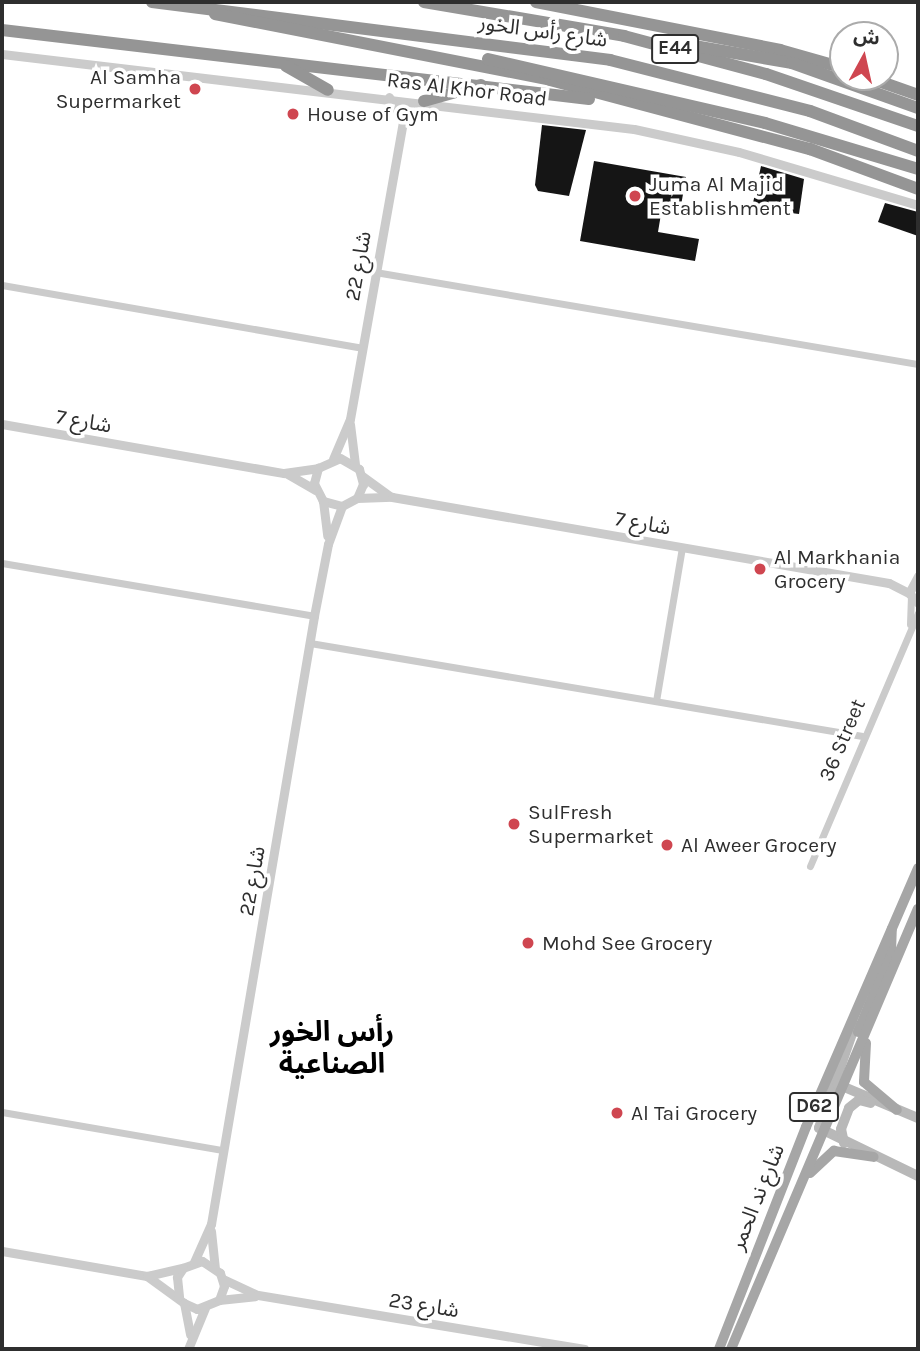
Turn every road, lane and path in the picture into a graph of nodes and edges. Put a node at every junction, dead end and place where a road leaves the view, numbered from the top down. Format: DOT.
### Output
graph roads {
  1 [pos="152,2"];
  2 [pos="424,2"];
  3 [pos="536,2"];
  4 [pos="206,8"];
  5 [pos="2,30"];
  6 [pos="624,36"];
  7 [pos="421,52"];
  8 [pos="2,54"];
  9 [pos="238,55"];
  10 [pos="829,64"];
  11 [pos="489,83"];
  12 [pos="899,88"];
  13 [pos="328,90"];
  14 [pos="918,95"];
  15 [pos="389,97"];
  16 [pos="424,101"];
  17 [pos="614,101"];
  18 [pos="918,108"];
  19 [pos="403,120"];
  20 [pos="918,126"];
  21 [pos="918,151"];
  22 [pos="918,169"];
  23 [pos="879,173"];
  24 [pos="918,183"];
  25 [pos="918,189"];
  26 [pos="918,205"];
  27 [pos="375,272"];
  28 [pos="2,285"];
  29 [pos="362,348"];
  30 [pos="918,364"];
  31 [pos="350,419"];
  32 [pos="2,424"];
  33 [pos="332,458"];
  34 [pos="355,464"];
  35 [pos="318,468"];
  36 [pos="284,473"];
  37 [pos="362,476"];
  38 [pos="316,490"];
  39 [pos="392,497"];
  40 [pos="357,498"];
  41 [pos="323,501"];
  42 [pos="342,506"];
  43 [pos="328,544"];
  44 [pos="682,548"];
  45 [pos="2,562"];
  46 [pos="916,577"];
  47 [pos="889,583"];
  48 [pos="913,597"];
  49 [pos="918,613"];
  50 [pos="314,616"];
  51 [pos="909,628"];
  52 [pos="310,643"];
  53 [pos="656,701"];
  54 [pos="862,736"];
  55 [pos="810,866"];
  56 [pos="918,868"];
  57 [pos="918,909"];
  58 [pos="892,927"];
  59 [pos="871,1020"];
  60 [pos="849,1068"];
  61 [pos="832,1085"];
  62 [pos="897,1110"];
  63 [pos="2,1112"];
  64 [pos="918,1118"];
  65 [pos="806,1127"];
  66 [pos="821,1131"];
  67 [pos="844,1143"];
  68 [pos="223,1150"];
  69 [pos="874,1157"];
  70 [pos="918,1176"];
  71 [pos="800,1186"];
  72 [pos="211,1224"];
  73 [pos="781,1230"];
  74 [pos="2,1251"];
  75 [pos="194,1262"];
  76 [pos="743,1262"];
  77 [pos="215,1267"];
  78 [pos="183,1268"];
  79 [pos="147,1276"];
  80 [pos="746,1277"];
  81 [pos="223,1279"];
  82 [pos="258,1296"];
  83 [pos="182,1300"];
  84 [pos="219,1300"];
  85 [pos="205,1308"];
  86 [pos="718,1329"];
  87 [pos="191,1336"];
  88 [pos="720,1345"];
  89 [pos="188,1349"];
  90 [pos="585,1349"];
  91 [pos="732,1349"];
  1 -- 4 [label="highway, شارع رأس الخور / E44"];
  2 -- 6 [label="highway, شارع رأس الخور / E44"];
  3 -- 10 [label="highway"];
  4 -- 7 [label="highway"];
  4 -- 21 [label="highway, شارع رأس الخور / E44"];
  5 -- 9 [label="highway"];
  6 -- 18 [label="highway"];
  6 -- 20 [label="highway, شارع رأس الخور / E44"];
  7 -- 17 [label="highway"];
  7 -- 22 [label="highway"];
  8 -- 13 [label="street, Ras Al Khor Road"];
  9 -- 11 [label="highway"];
  9 -- 13 [label="highway"];
  11 -- 16 [label="highway"];
  11 -- 17 [label="highway"];
  12 -- 14 [label="highway"];
  13 -- 15 [label="street, Ras Al Khor Road"];
  15 -- 16 [label="street, Ras Al Khor Road"];
  15 -- 19 [label="street"];
  16 -- 19 [label="street"];
  16 -- 26 [label="street, Ras Al Khor Road"];
  17 -- 23 [label="highway"];
  19 -- 27 [label="street, شارع 22"];
  23 -- 24 [label="highway"];
  23 -- 25 [label="highway"];
  27 -- 29 [label="street, شارع 22"];
  27 -- 30 [label="street"];
  28 -- 29 [label="street"];
  29 -- 31 [label="street, شارع 22"];
  31 -- 33 [label="street, شارع 22"];
  31 -- 34 [label="street, شارع 22"];
  32 -- 36 [label="street, شارع 7"];
  33 -- 34 [label="street"];
  33 -- 35 [label="street"];
  34 -- 37 [label="street"];
  35 -- 36 [label="street, شارع 7"];
  35 -- 38 [label="street"];
  36 -- 38 [label="street, شارع 7"];
  37 -- 39 [label="street"];
  37 -- 40 [label="street"];
  38 -- 41 [label="street"];
  39 -- 40 [label="street"];
  39 -- 44 [label="street, شارع 7"];
  40 -- 42 [label="street"];
  41 -- 42 [label="street"];
  41 -- 43 [label="street, شارع 22"];
  42 -- 43 [label="street, شارع 22"];
  43 -- 50 [label="street, شارع 22"];
  44 -- 47 [label="street, شارع 7"];
  44 -- 53 [label="street"];
  45 -- 50 [label="street"];
  46 -- 47 [label="street, شارع 7"];
  46 -- 48 [label="street"];
  47 -- 48 [label="street, شارع 7"];
  48 -- 51 [label="street, 36 Street"];
  49 -- 51 [label="street, 36 Street"];
  50 -- 52 [label="street, شارع 22"];
  51 -- 54 [label="street, 36 Street"];
  52 -- 53 [label="street"];
  52 -- 68 [label="street, شارع 22"];
  53 -- 54 [label="street"];
  54 -- 55 [label="street, 36 Street"];
  56 -- 58 [label="main road, شارع ند الحمر / D62"];
  57 -- 59 [label="main road, شارع ند الحمر / D62"];
  58 -- 60 [label="main road"];
  58 -- 61 [label="main road, شارع ند الحمر / D62"];
  59 -- 60 [label="main road, شارع ند الحمر / D62"];
  59 -- 62 [label="main road"];
  60 -- 61 [label="main road, شارع ند الحمر / D62"];
  61 -- 62 [label="main road"];
  61 -- 65 [label="main road, شارع ند الحمر / D62"];
  61 -- 66 [label="main road, شارع ند الحمر / D62"];
  62 -- 64 [label="main road"];
  62 -- 67 [label="main road"];
  63 -- 68 [label="street"];
  65 -- 73 [label="main road"];
  65 -- 80 [label="main road, شارع ند الحمر / D62"];
  66 -- 67 [label="main road"];
  66 -- 71 [label="main road, شارع ند الحمر / D62"];
  67 -- 69 [label="main road"];
  68 -- 72 [label="street, شارع 22"];
  69 -- 70 [label="main road"];
  69 -- 71 [label="main road"];
  71 -- 73 [label="main road, شارع ند الحمر / D62"];
  72 -- 75 [label="street, شارع 22"];
  72 -- 77 [label="street, شارع 22"];
  73 -- 91 [label="main road, شارع ند الحمر / D62"];
  74 -- 79 [label="street"];
  75 -- 77 [label="street"];
  75 -- 78 [label="street"];
  76 -- 80 [label="main road"];
  77 -- 81 [label="street"];
  78 -- 79 [label="street"];
  78 -- 83 [label="street"];
  79 -- 83 [label="street"];
  80 -- 88 [label="main road, شارع ند الحمر / D62"];
  81 -- 82 [label="street, شارع 23"];
  81 -- 84 [label="street"];
  82 -- 84 [label="street, شارع 23"];
  82 -- 90 [label="street, شارع 23"];
  83 -- 85 [label="street"];
  83 -- 87 [label="street"];
  84 -- 85 [label="street"];
  85 -- 87 [label="street"];
  86 -- 88 [label="main road"];
  87 -- 89 [label="street"];
}
